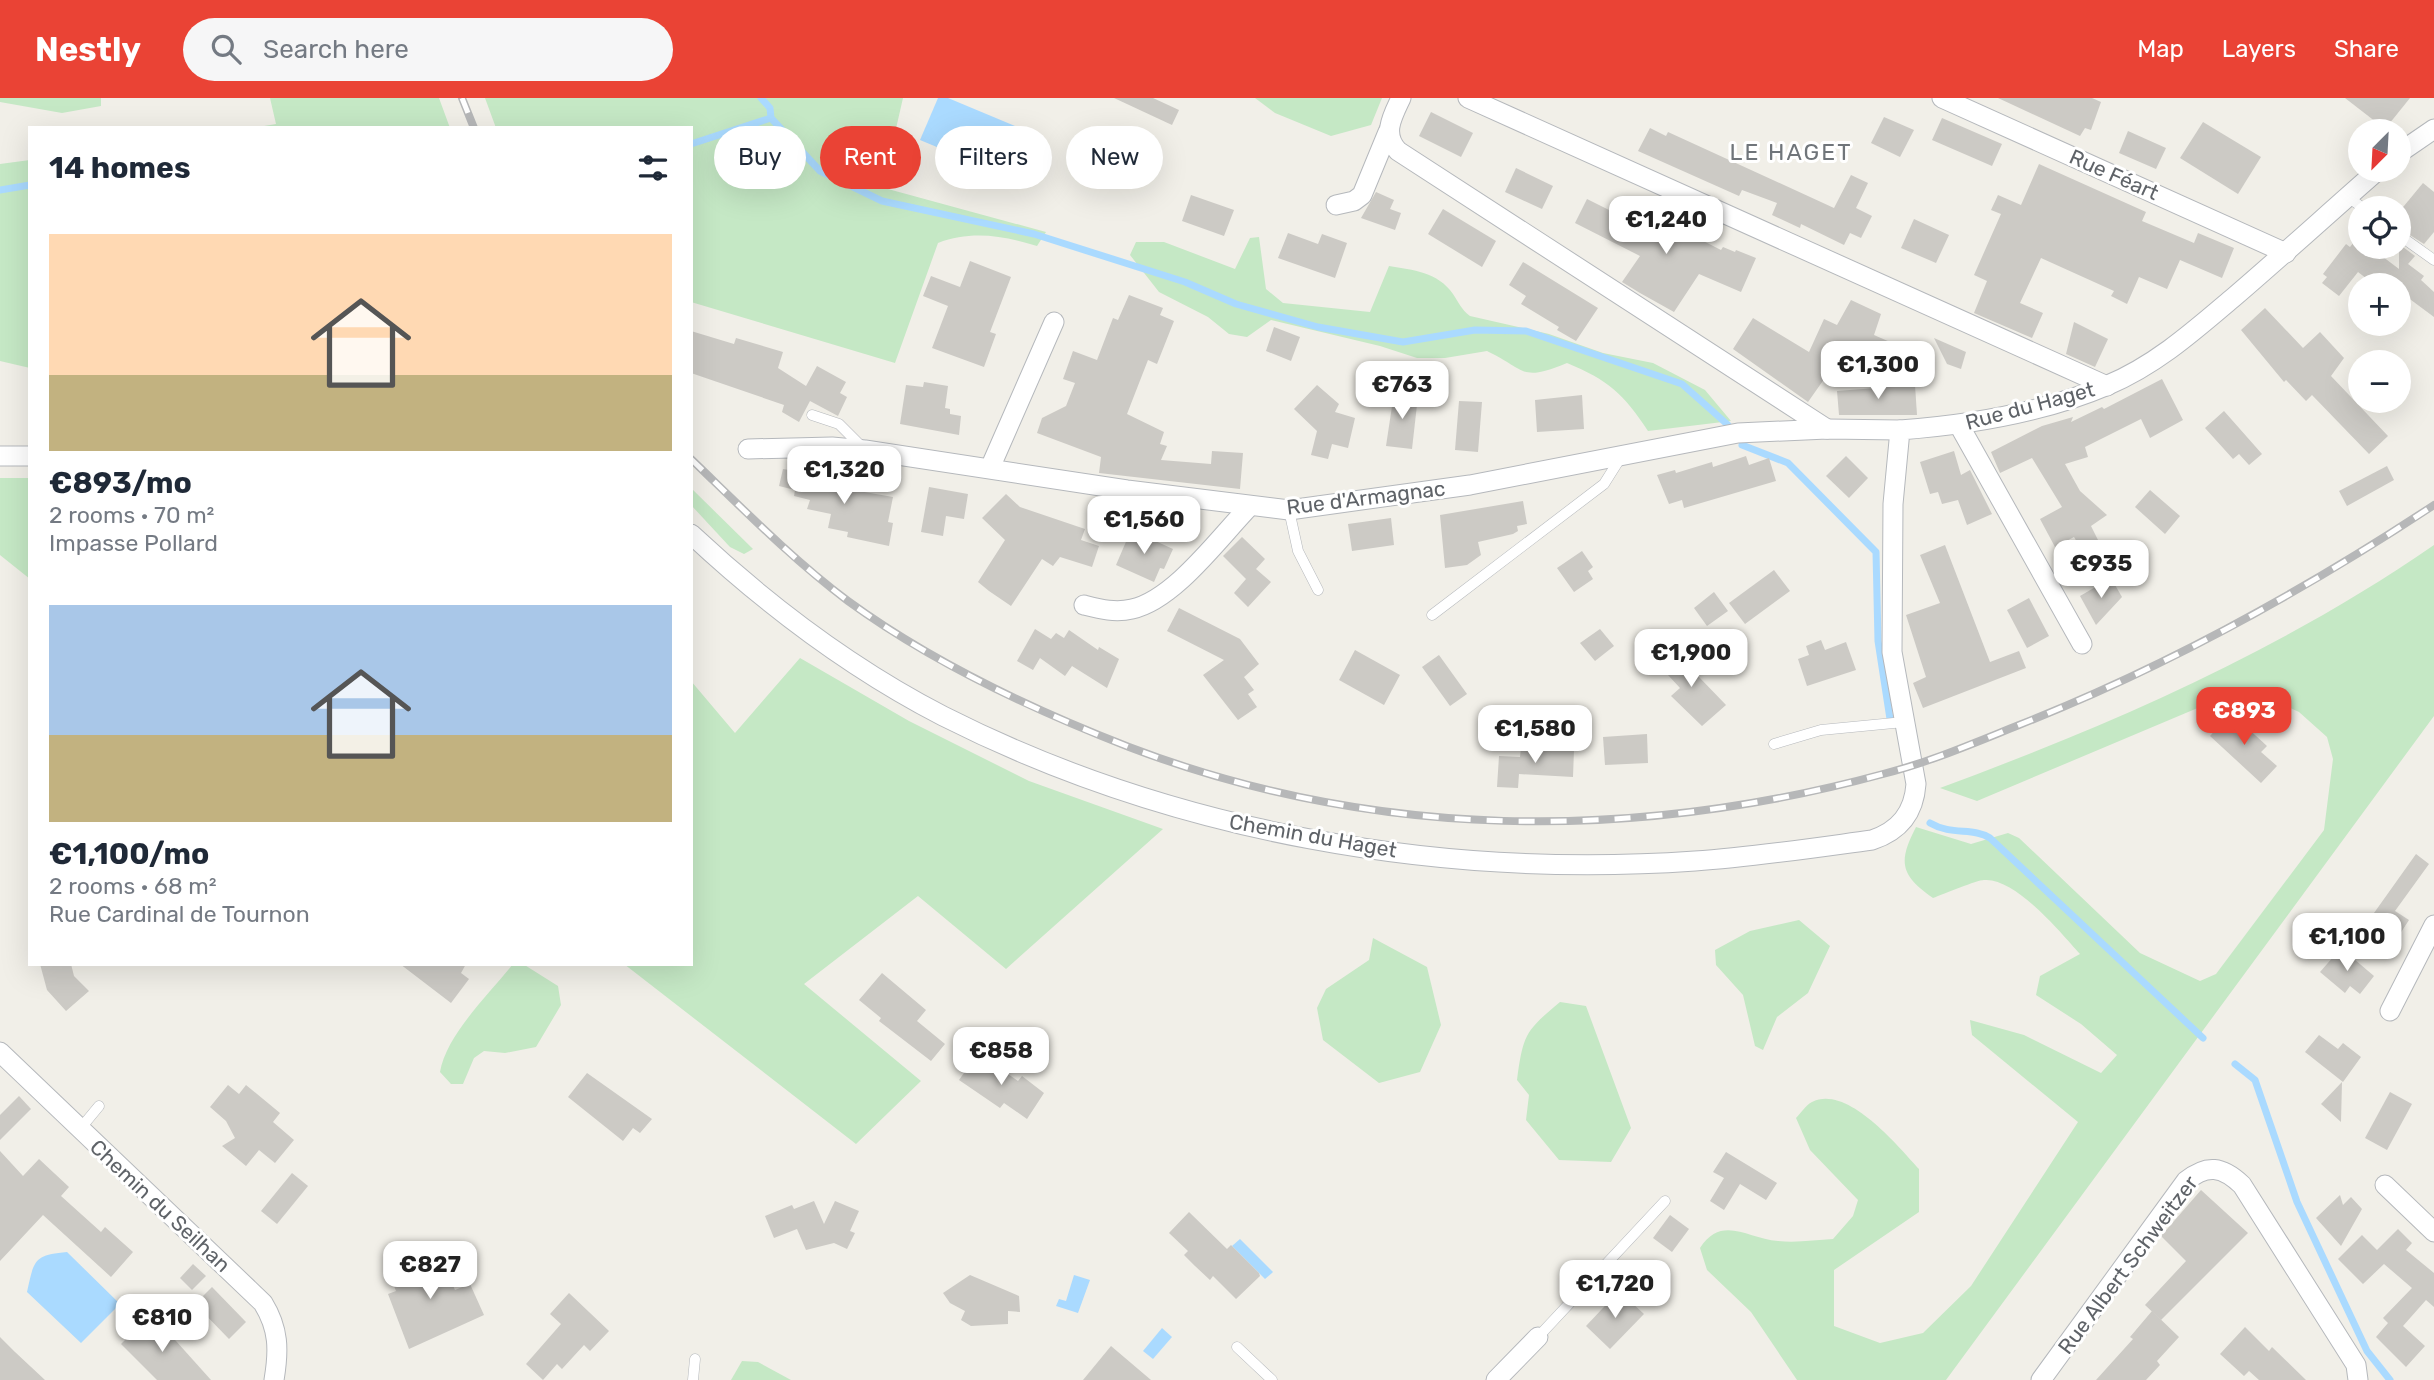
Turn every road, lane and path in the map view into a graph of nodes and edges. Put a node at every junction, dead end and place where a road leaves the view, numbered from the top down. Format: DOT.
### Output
graph roads {
  1 [pos="1401,98"];
  2 [pos="1468,98"];
  3 [pos="1942,98"];
  4 [pos="2434,129"];
  5 [pos="1388,132"];
  6 [pos="2412,144"];
  7 [pos="1336,205"];
  8 [pos="2348,208"];
  9 [pos="2411,244"];
  10 [pos="2286,253"];
  11 [pos="2434,260"];
  12 [pos="1054,322"];
  13 [pos="2107,386"];
  14 [pos="812,415"];
  15 [pos="1959,425"];
  16 [pos="1827,429"];
  17 [pos="1900,430"];
  18 [pos="748,449"];
  19 [pos="865,450"];
  20 [pos="0,456"];
  21 [pos="28,456"];
  22 [pos="1622,456"];
  23 [pos="990,468"];
  24 [pos="1249,507"];
  25 [pos="1289,510"];
  26 [pos="693,536"];
  27 [pos="1318,590"];
  28 [pos="1084,605"];
  29 [pos="1432,615"];
  30 [pos="2082,644"];
  31 [pos="1904,722"];
  32 [pos="1774,744"];
  33 [pos="2434,925"];
  34 [pos="2390,1011"];
  35 [pos="0,1052"];
  36 [pos="99,1106"];
  37 [pos="80,1129"];
  38 [pos="2385,1185"];
  39 [pos="1665,1200"];
  40 [pos="2434,1232"];
  41 [pos="1538,1337"];
  42 [pos="1237,1347"];
  43 [pos="695,1359"];
  44 [pos="274,1380"];
  45 [pos="693,1380"];
  46 [pos="1272,1380"];
  47 [pos="1496,1380"];
  48 [pos="2041,1380"];
  49 [pos="2358,1380"];
  1 -- 5 [label="street"];
  2 -- 13 [label="street"];
  3 -- 10 [label="street, Rue Féart"];
  4 -- 6 [label="street"];
  5 -- 7 [label="street"];
  5 -- 16 [label="street"];
  8 -- 10 [label="street, Rue du Haget"];
  9 -- 11 [label="lane"];
  10 -- 13 [label="street, Rue du Haget"];
  12 -- 23 [label="street"];
  13 -- 15 [label="street, Rue du Haget"];
  14 -- 19 [label="lane"];
  15 -- 17 [label="street, Rue du Haget"];
  15 -- 30 [label="street"];
  16 -- 17 [label="street, Rue d'Armagnac"];
  16 -- 22 [label="street, Rue d'Armagnac"];
  17 -- 31 [label="street"];
  18 -- 19 [label="street, Rue d'Armagnac"];
  19 -- 23 [label="street, Rue d'Armagnac"];
  20 -- 21 [label="street"];
  22 -- 25 [label="street, Rue d'Armagnac"];
  22 -- 29 [label="lane"];
  23 -- 24 [label="street, Rue d'Armagnac"];
  24 -- 25 [label="street, Rue d'Armagnac"];
  24 -- 28 [label="street"];
  25 -- 27 [label="lane"];
  26 -- 31 [label="street, Chemin du Haget"];
  31 -- 32 [label="lane"];
  33 -- 34 [label="street"];
  35 -- 37 [label="street, Chemin du Seilhan"];
  36 -- 37 [label="lane"];
  37 -- 44 [label="street, Chemin du Seilhan"];
  38 -- 40 [label="street"];
  39 -- 41 [label="lane"];
  41 -- 47 [label="street"];
  42 -- 46 [label="lane"];
  43 -- 45 [label="lane"];
  48 -- 49 [label="street, Rue Albert Schweitzer"];
}
